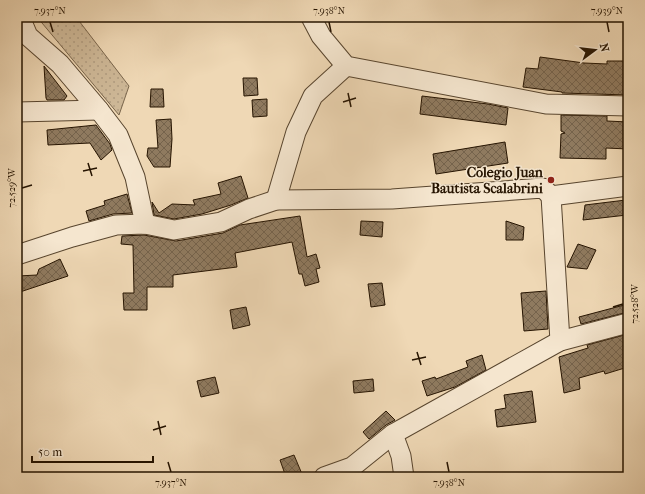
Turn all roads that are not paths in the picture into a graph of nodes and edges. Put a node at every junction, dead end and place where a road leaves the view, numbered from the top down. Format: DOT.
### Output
graph roads {
  1 [pos="20,17"];
  2 [pos="311,17"];
  3 [pos="346,66"];
  4 [pos="628,106"];
  5 [pos="100,110"];
  6 [pos="17,112"];
  7 [pos="628,186"];
  8 [pos="551,196"];
  9 [pos="276,200"];
  10 [pos="145,224"];
  11 [pos="17,255"];
  12 [pos="628,323"];
  13 [pos="560,341"];
  14 [pos="393,434"];
  15 [pos="324,477"];
  16 [pos="404,477"];
  1 -- 5 [label="street"];
  2 -- 3 [label="street"];
  3 -- 4 [label="street"];
  3 -- 9 [label="street"];
  5 -- 6 [label="street"];
  5 -- 10 [label="street"];
  7 -- 8 [label="street"];
  8 -- 9 [label="street"];
  8 -- 13 [label="street"];
  9 -- 10 [label="street"];
  10 -- 11 [label="street"];
  12 -- 13 [label="street"];
  13 -- 14 [label="street"];
  14 -- 15 [label="street"];
  14 -- 16 [label="street"];
}
